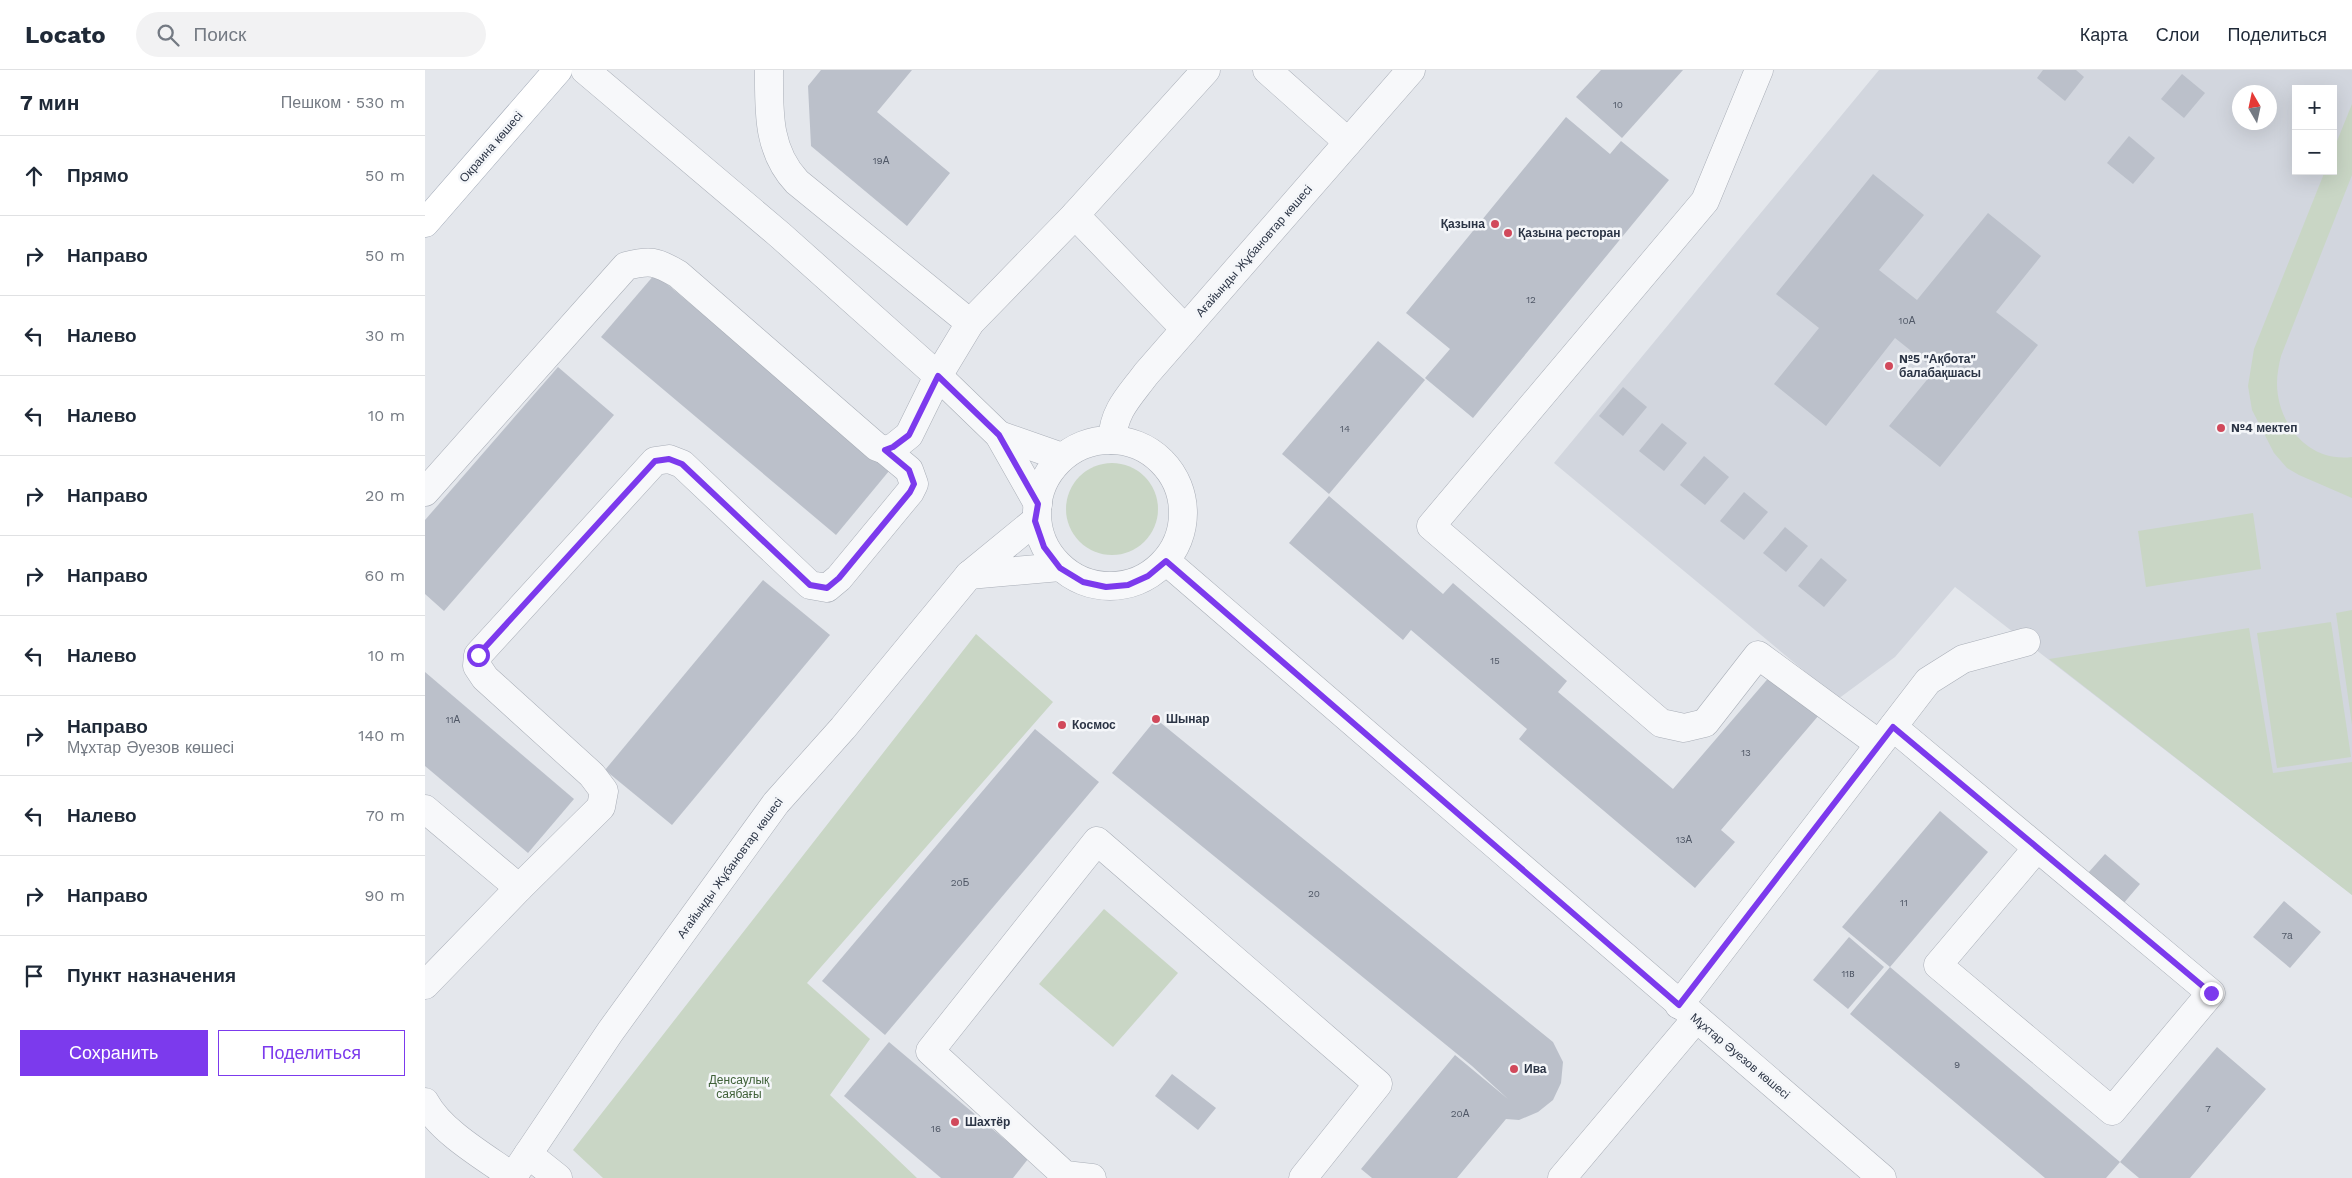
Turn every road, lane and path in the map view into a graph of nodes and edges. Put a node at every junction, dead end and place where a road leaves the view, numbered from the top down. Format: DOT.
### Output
graph roads {
  1 [pos="558,70"];
  2 [pos="585,70"];
  3 [pos="769,70"];
  4 [pos="1206,70"];
  5 [pos="1267,70"];
  6 [pos="1411,70"];
  7 [pos="1759,70"];
  8 [pos="1349,142"];
  9 [pos="1075,215"];
  10 [pos="425,223"];
  11 [pos="970,323"];
  12 [pos="1185,329"];
  13 [pos="938,376"];
  14 [pos="999,435"];
  15 [pos="1112,440"];
  16 [pos="885,450"];
  17 [pos="1062,458"];
  18 [pos="425,492"];
  19 [pos="1037,512"];
  20 [pos="1166,561"];
  21 [pos="1060,568"];
  22 [pos="969,575"];
  23 [pos="2026,642"];
  24 [pos="1886,736"];
  25 [pos="425,809"];
  26 [pos="2037,848"];
  27 [pos="519,888"];
  28 [pos="425,985"];
  29 [pos="1688,1012"];
  30 [pos="425,1102"];
  31 [pos="528,1154"];
  32 [pos="513,1178"];
  33 [pos="558,1178"];
  34 [pos="1091,1178"];
  35 [pos="1303,1178"];
  36 [pos="1562,1178"];
  37 [pos="1883,1178"];
  1 -- 10 [label="main road, Окраина көшесі"];
  2 -- 13 [label="street"];
  3 -- 11 [label="street"];
  4 -- 9 [label="street"];
  5 -- 8 [label="street"];
  6 -- 8 [label="street, Ағайынды Жұбановтар көшесі"];
  7 -- 24 [label="street"];
  8 -- 12 [label="street, Ағайынды Жұбановтар көшесі"];
  9 -- 11 [label="street"];
  9 -- 12 [label="street"];
  11 -- 13 [label="street"];
  12 -- 15 [label="street, Ағайынды Жұбановтар көшесі"];
  13 -- 14 [label="street"];
  13 -- 16 [label="street"];
  14 -- 17 [label="street"];
  14 -- 19 [label="street"];
  15 -- 17 [label="street"];
  15 -- 20 [label="street"];
  16 -- 18 [label="street"];
  16 -- 27 [label="street"];
  17 -- 19 [label="street"];
  19 -- 21 [label="street"];
  19 -- 22 [label="street, Ағайынды Жұбановтар көшесі"];
  20 -- 21 [label="street"];
  20 -- 29 [label="street, Мұхтар Әуезов көшесі"];
  21 -- 22 [label="street"];
  22 -- 31 [label="street, Ағайынды Жұбановтар көшесі"];
  23 -- 24 [label="street"];
  24 -- 26 [label="street"];
  24 -- 29 [label="street"];
  25 -- 27 [label="street"];
  26 -- 26 [label="street"];
  27 -- 28 [label="street"];
  29 -- 36 [label="street"];
  29 -- 37 [label="street, Мұхтар Әуезов көшесі"];
  30 -- 32 [label="street"];
  31 -- 32 [label="street, Ағайынды Жұбановтар көшесі"];
  31 -- 33 [label="street"];
  34 -- 35 [label="street"];
}
